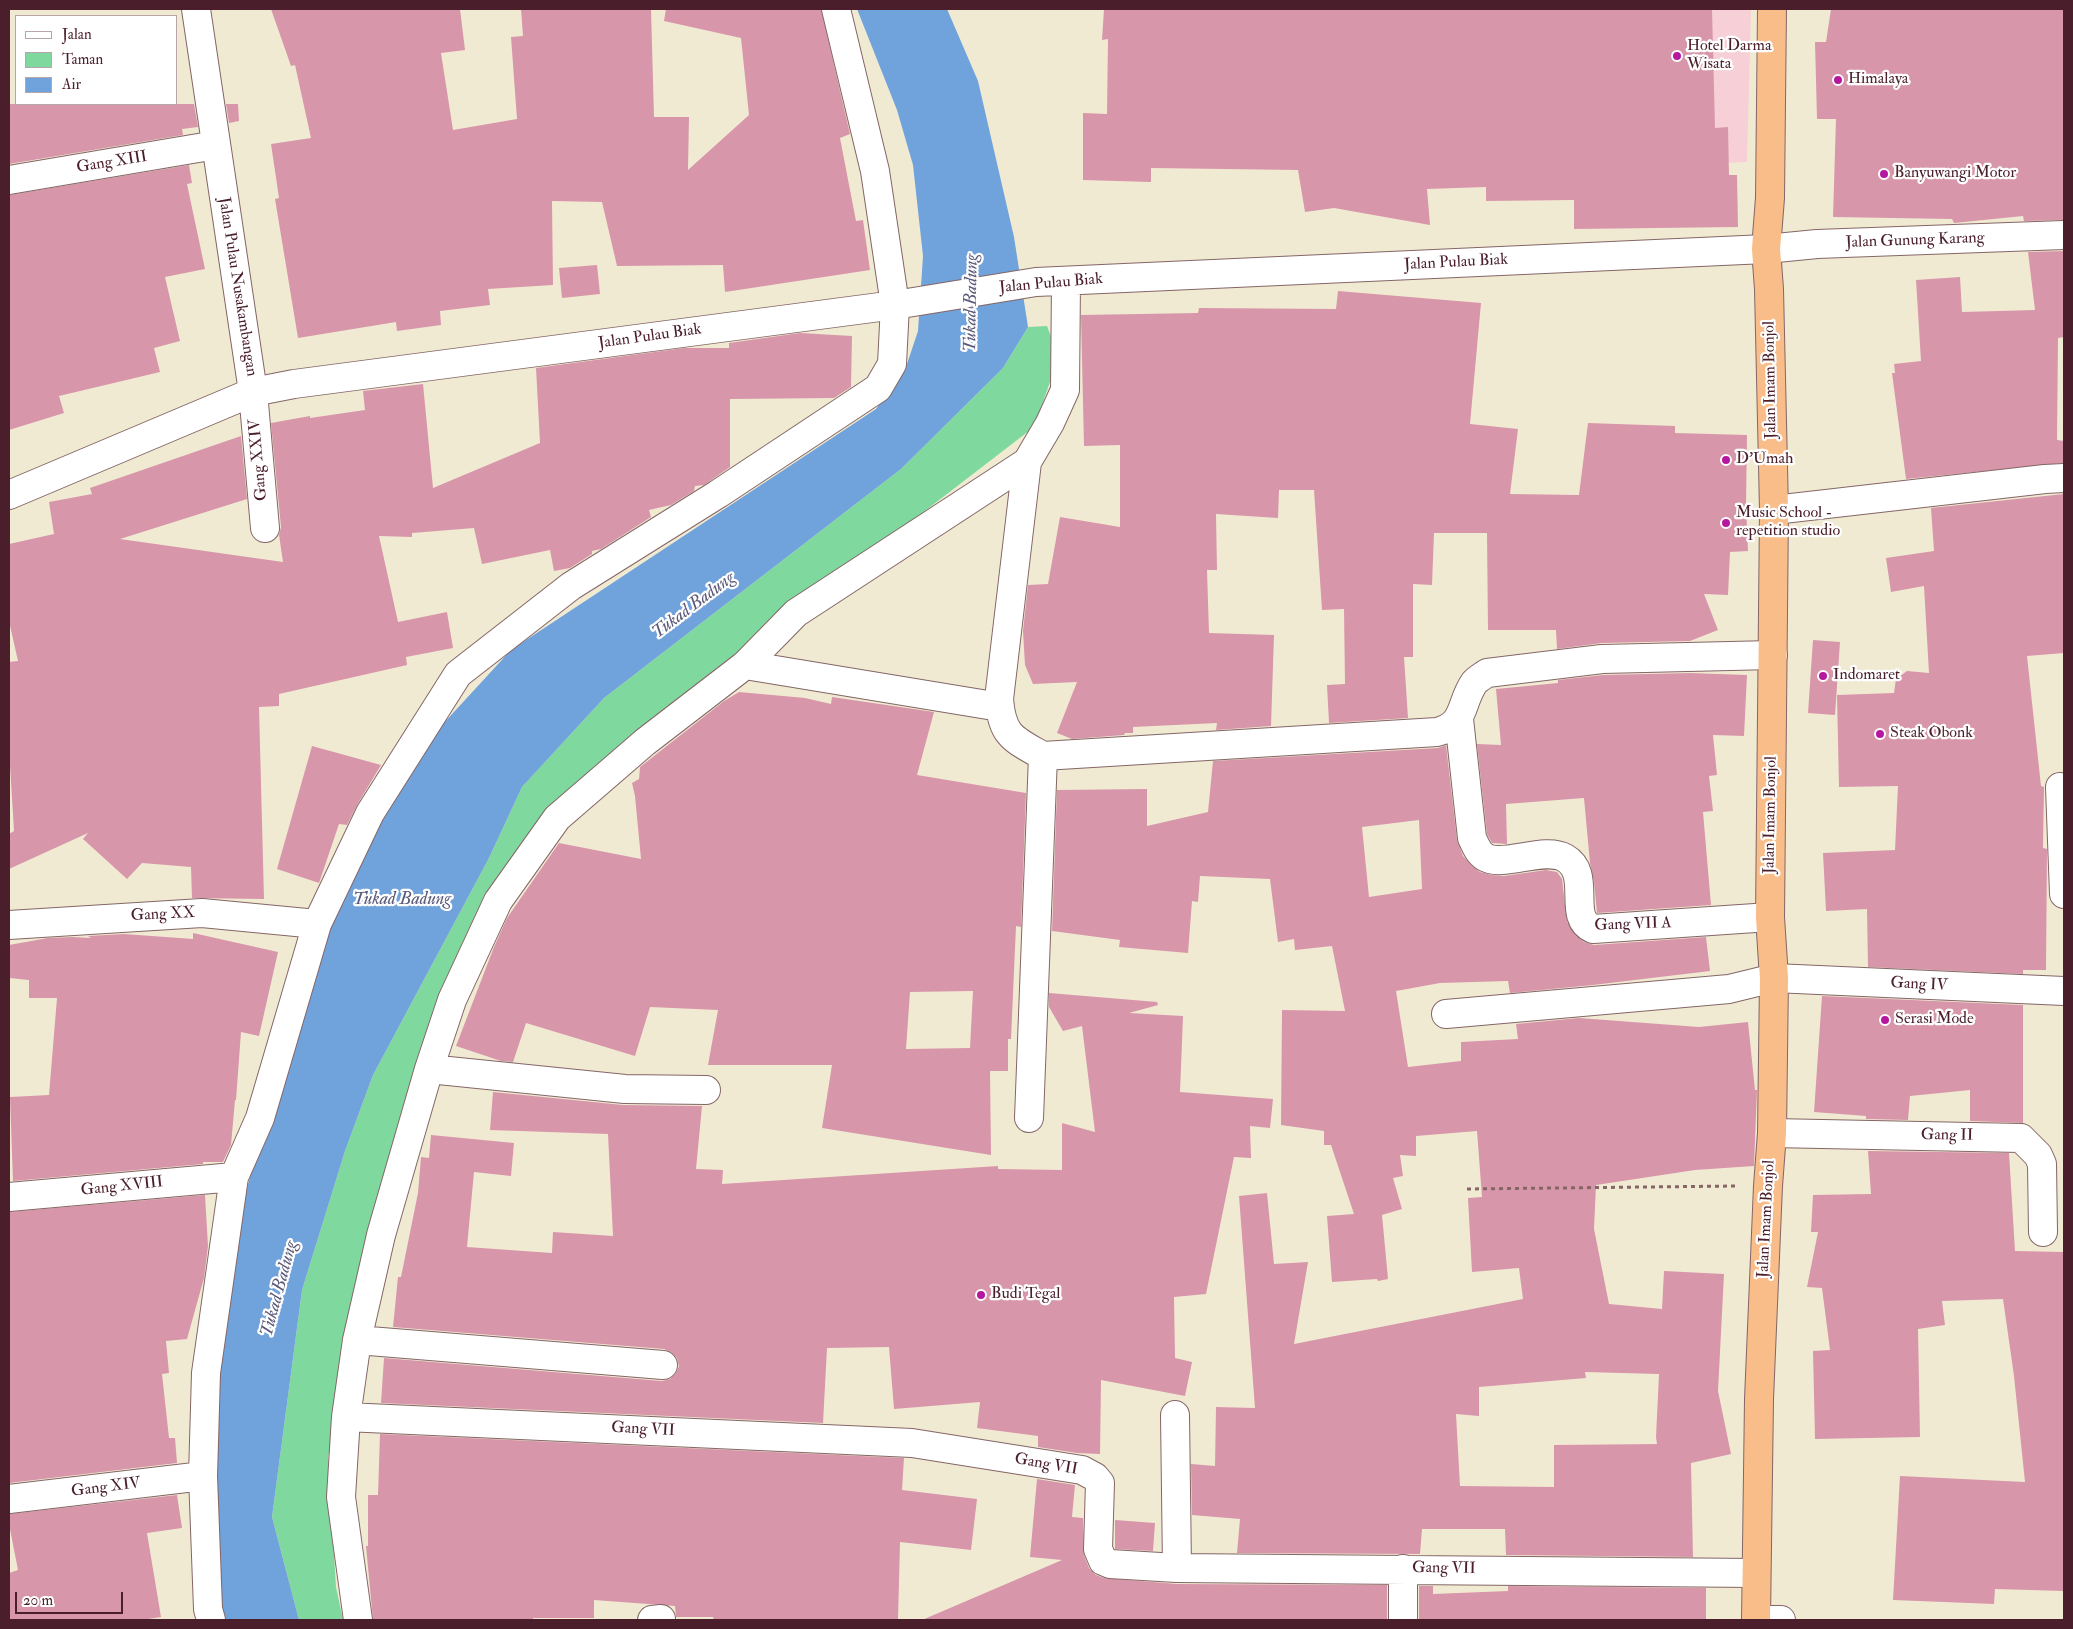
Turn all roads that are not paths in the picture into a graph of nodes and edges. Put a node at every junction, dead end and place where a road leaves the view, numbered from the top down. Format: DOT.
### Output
graph roads {
  1 [pos="196,9"];
  2 [pos="836,9"];
  3 [pos="1772,9"];
  4 [pos="216,145"];
  5 [pos="9,180"];
  6 [pos="2064,235"];
  7 [pos="1766,248"];
  8 [pos="1066,281"];
  9 [pos="903,303"];
  10 [pos="253,392"];
  11 [pos="1026,462"];
  12 [pos="2064,478"];
  13 [pos="9,495"];
  14 [pos="1774,510"];
  15 [pos="265,528"];
  16 [pos="1773,655"];
  17 [pos="745,665"];
  18 [pos="1000,707"];
  19 [pos="1459,719"];
  20 [pos="1043,756"];
  21 [pos="2060,787"];
  22 [pos="2064,894"];
  23 [pos="1770,917"];
  24 [pos="317,924"];
  25 [pos="9,925"];
  26 [pos="1774,978"];
  27 [pos="2064,991"];
  28 [pos="1446,1014"];
  29 [pos="429,1069"];
  30 [pos="706,1090"];
  31 [pos="1029,1118"];
  32 [pos="1772,1133"];
  33 [pos="234,1177"];
  34 [pos="9,1197"];
  35 [pos="2043,1232"];
  36 [pos="357,1340"];
  37 [pos="664,1365"];
  38 [pos="1175,1415"];
  39 [pos="346,1417"];
  40 [pos="203,1476"];
  41 [pos="9,1499"];
  42 [pos="1177,1568"];
  43 [pos="1403,1569"];
  44 [pos="1756,1573"];
  45 [pos="211,1620"];
  46 [pos="358,1620"];
  47 [pos="1403,1620"];
  48 [pos="1756,1620"];
  49 [pos="1781,1620"];
  1 -- 4 [label="street, Jalan Pulau Nusakambangan"];
  2 -- 9 [label="street"];
  3 -- 7 [label="highway, Jalan Imam Bonjol"];
  4 -- 5 [label="street, Gang XIII"];
  4 -- 10 [label="street, Jalan Pulau Nusakambangan"];
  6 -- 7 [label="street, Jalan Gunung Karang"];
  7 -- 8 [label="street, Jalan Pulau Biak"];
  7 -- 14 [label="highway, Jalan Imam Bonjol"];
  8 -- 9 [label="street, Jalan Pulau Biak"];
  8 -- 11 [label="street"];
  9 -- 10 [label="street, Jalan Pulau Biak"];
  9 -- 24 [label="street"];
  10 -- 13 [label="street, Jalan Pulau Nusakambangan"];
  10 -- 15 [label="street, Gang XXIV"];
  11 -- 17 [label="street"];
  11 -- 18 [label="street"];
  12 -- 14 [label="street"];
  14 -- 16 [label="highway, Jalan Imam Bonjol"];
  16 -- 19 [label="street"];
  16 -- 23 [label="highway, Jalan Imam Bonjol"];
  17 -- 18 [label="street"];
  17 -- 29 [label="street"];
  18 -- 20 [label="street"];
  19 -- 20 [label="street"];
  19 -- 23 [label="street, Gang VII A"];
  20 -- 31 [label="street"];
  21 -- 22 [label="street"];
  23 -- 26 [label="highway, Jalan Imam Bonjol"];
  24 -- 25 [label="street, Gang XX"];
  24 -- 33 [label="street"];
  26 -- 27 [label="street, Gang IV"];
  26 -- 28 [label="street, Gang IV"];
  26 -- 32 [label="highway, Jalan Imam Bonjol"];
  29 -- 30 [label="street"];
  29 -- 36 [label="street"];
  32 -- 35 [label="street, Gang II"];
  32 -- 44 [label="highway, Jalan Imam Bonjol"];
  33 -- 34 [label="street, Gang XVIII"];
  33 -- 40 [label="street"];
  36 -- 37 [label="street"];
  36 -- 39 [label="street"];
  38 -- 42 [label="street"];
  39 -- 42 [label="street, Gang VII"];
  39 -- 46 [label="street"];
  40 -- 41 [label="street, Gang XIV"];
  40 -- 45 [label="street"];
  42 -- 43 [label="street, Gang VII"];
  43 -- 44 [label="street, Gang VII"];
  43 -- 47 [label="street"];
  44 -- 48 [label="highway, Jalan Imam Bonjol"];
  48 -- 49 [label="street"];
}
